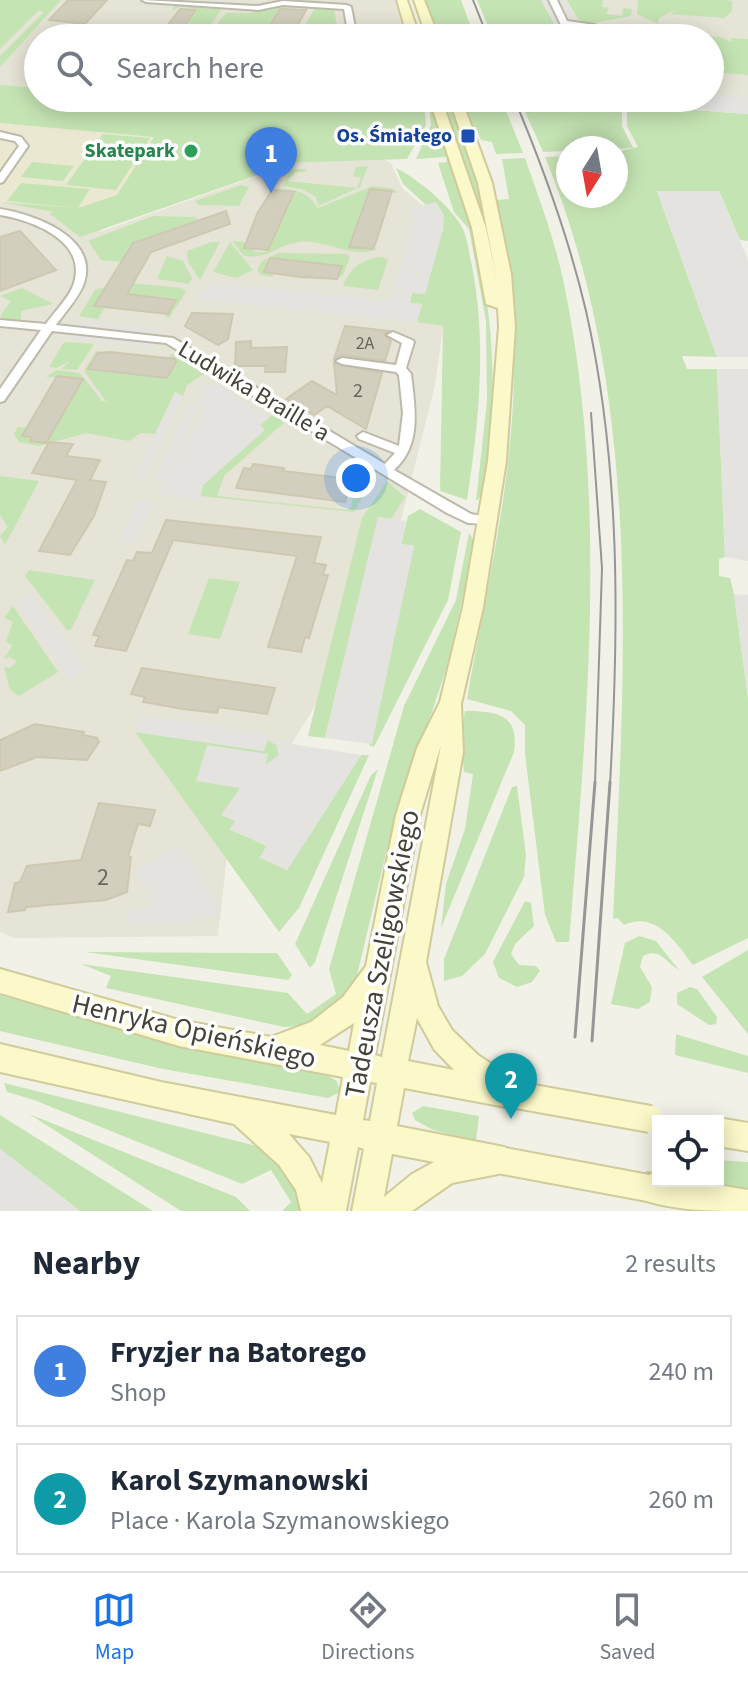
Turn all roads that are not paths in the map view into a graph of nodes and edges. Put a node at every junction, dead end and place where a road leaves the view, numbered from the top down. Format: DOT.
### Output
graph roads {
  1 [pos="146,0"];
  2 [pos="402,0"];
  3 [pos="419,0"];
  4 [pos="553,0"];
  5 [pos="346,4"];
  6 [pos="350,24"];
  7 [pos="410,24"];
  8 [pos="428,24"];
  9 [pos="571,24"];
  10 [pos="440,112"];
  11 [pos="459,112"];
  12 [pos="0,135"];
  13 [pos="0,180"];
  14 [pos="0,212"];
  15 [pos="0,323"];
  16 [pos="51,326"];
  17 [pos="393,335"];
  18 [pos="504,351"];
  19 [pos="342,361"];
  20 [pos="400,369"];
  21 [pos="0,398"];
  22 [pos="363,436"];
  23 [pos="403,452"];
  24 [pos="386,470"];
  25 [pos="488,521"];
  26 [pos="451,702"];
  27 [pos="385,938"];
  28 [pos="413,955"];
  29 [pos="0,981"];
  30 [pos="270,1051"];
  31 [pos="0,1058"];
  32 [pos="360,1067"];
  33 [pos="391,1072"];
  34 [pos="511,1094"];
  35 [pos="243,1113"];
  36 [pos="652,1120"];
  37 [pos="346,1131"];
  38 [pos="724,1133"];
  39 [pos="748,1137"];
  40 [pos="380,1138"];
  41 [pos="504,1161"];
  42 [pos="748,1205"];
  43 [pos="316,1211"];
  44 [pos="331,1211"];
  45 [pos="367,1211"];
  46 [pos="391,1211"];
  1 -- 5 [label="street"];
  2 -- 7 [label="street"];
  3 -- 8 [label="street"];
  4 -- 9 [label="street"];
  5 -- 6 [label="street"];
  10 -- 18 [label="street, Tadeusza Szeligowskiego"];
  11 -- 18 [label="street, Tadeusza Szeligowskiego"];
  12 -- 13 [label="street"];
  14 -- 16 [label="street"];
  15 -- 16 [label="street, Ludwika Braille'a"];
  16 -- 21 [label="street"];
  16 -- 24 [label="street, Ludwika Braille'a"];
  17 -- 20 [label="street"];
  18 -- 25 [label="street, Tadeusza Szeligowskiego"];
  19 -- 20 [label="street"];
  20 -- 23 [label="street"];
  22 -- 23 [label="street"];
  23 -- 24 [label="street"];
  24 -- 25 [label="street, Ludwika Braille'a"];
  25 -- 26 [label="street, Tadeusza Szeligowskiego"];
  26 -- 27 [label="street, Tadeusza Szeligowskiego"];
  26 -- 28 [label="street, Tadeusza Szeligowskiego"];
  27 -- 30 [label="street"];
  27 -- 32 [label="street, Tadeusza Szeligowskiego"];
  28 -- 33 [label="street, Tadeusza Szeligowskiego"];
  28 -- 34 [label="street"];
  29 -- 30 [label="street, Henryka Opieńskiego"];
  30 -- 32 [label="street, Henryka Opieńskiego"];
  31 -- 35 [label="street"];
  32 -- 33 [label="street, Henryka Opieńskiego"];
  32 -- 37 [label="street, Tadeusza Szeligowskiego"];
  33 -- 34 [label="street, Henryka Opieńskiego"];
  33 -- 40 [label="street, Tadeusza Szeligowskiego"];
  34 -- 36 [label="street, Henryka Opieńskiego, bridge"];
  35 -- 37 [label="street"];
  35 -- 43 [label="street"];
  37 -- 40 [label="street"];
  37 -- 44 [label="street, Tadeusza Szeligowskiego"];
  38 -- 39 [label="street"];
  40 -- 41 [label="street"];
  40 -- 45 [label="street, Tadeusza Szeligowskiego"];
  41 -- 42 [label="street, bridge"];
  41 -- 46 [label="street"];
}
